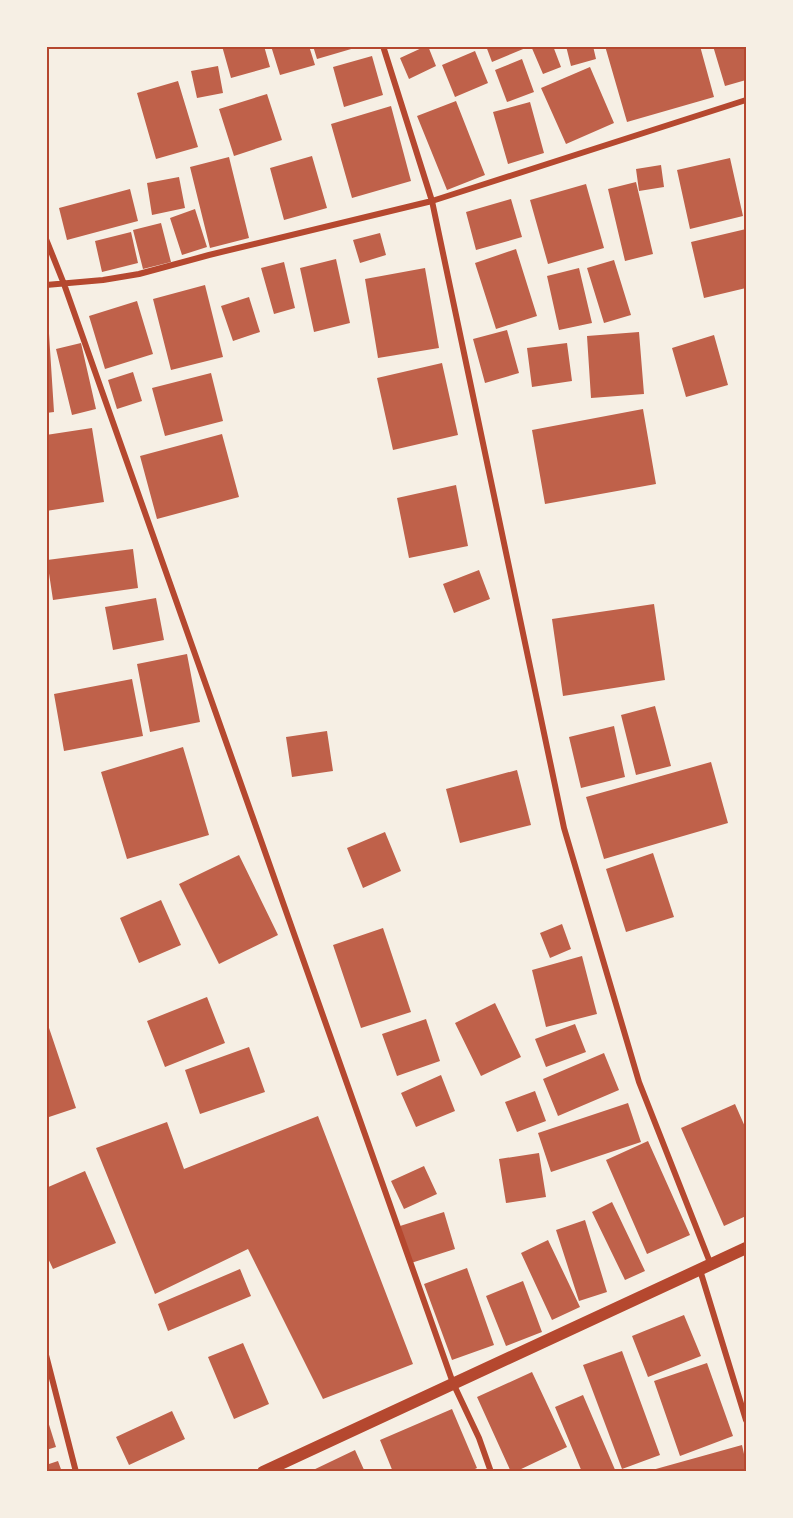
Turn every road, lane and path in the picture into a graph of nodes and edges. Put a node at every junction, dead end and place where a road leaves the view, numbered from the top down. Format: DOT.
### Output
graph roads {
  1 [pos="383,46"];
  2 [pos="747,100"];
  3 [pos="432,201"];
  4 [pos="46,239"];
  5 [pos="64,284"];
  6 [pos="46,285"];
  7 [pos="747,1248"];
  8 [pos="706,1267"];
  9 [pos="46,1355"];
  10 [pos="453,1383"];
  11 [pos="747,1420"];
  12 [pos="76,1472"];
  13 [pos="263,1472"];
  14 [pos="491,1472"];
  1 -- 3 [label="street"];
  2 -- 3 [label="street"];
  3 -- 5 [label="street"];
  3 -- 8 [label="street"];
  4 -- 5 [label="street"];
  5 -- 6 [label="street"];
  5 -- 10 [label="street"];
  7 -- 8 [label="main road"];
  8 -- 10 [label="main road"];
  8 -- 11 [label="street"];
  9 -- 12 [label="street"];
  10 -- 13 [label="main road"];
  10 -- 14 [label="street"];
}
